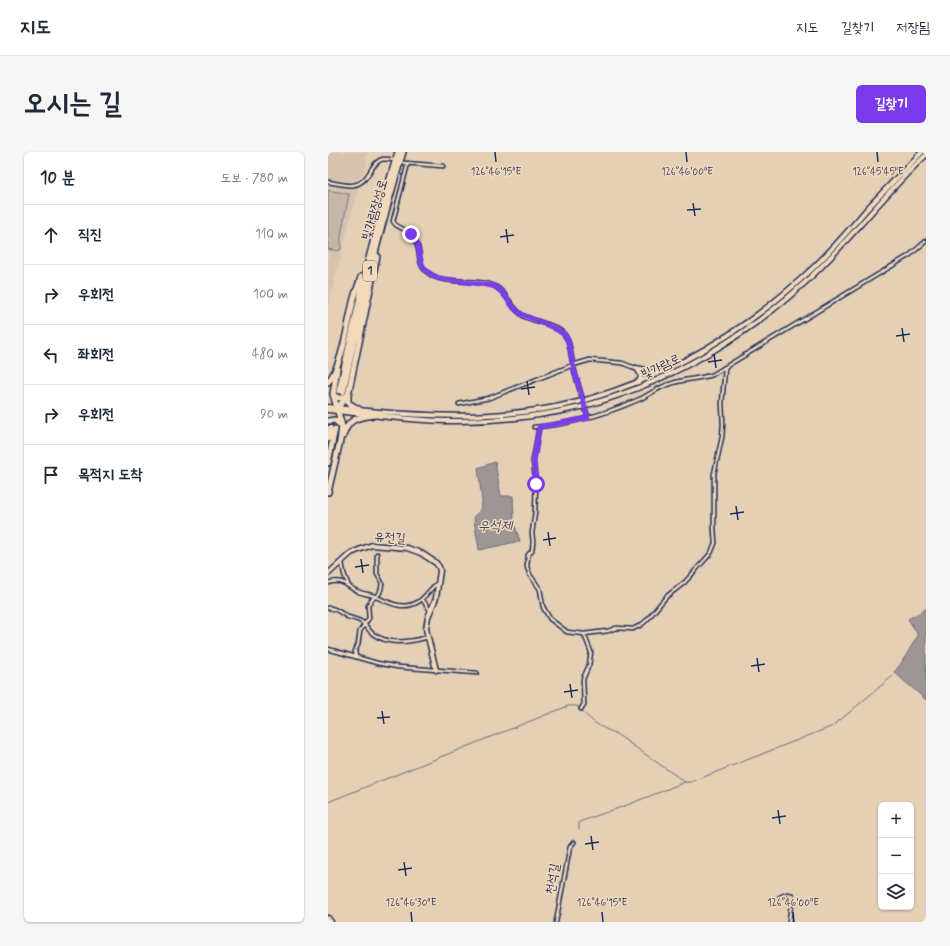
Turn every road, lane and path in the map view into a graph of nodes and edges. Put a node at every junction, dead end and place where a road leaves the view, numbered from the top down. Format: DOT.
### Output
graph roads {
  1 [pos="398,152"];
  2 [pos="403,152"];
  3 [pos="922,152"];
  4 [pos="926,155"];
  5 [pos="393,160"];
  6 [pos="404,163"];
  7 [pos="408,163"];
  8 [pos="443,166"];
  9 [pos="328,182"];
  10 [pos="383,206"];
  11 [pos="926,241"];
  12 [pos="340,354"];
  13 [pos="573,365"];
  14 [pos="725,367"];
  15 [pos="635,368"];
  16 [pos="661,372"];
  17 [pos="328,382"];
  18 [pos="639,382"];
  19 [pos="343,393"];
  20 [pos="333,394"];
  21 [pos="590,401"];
  22 [pos="459,404"];
  23 [pos="328,407"];
  24 [pos="328,410"];
  25 [pos="337,410"];
  26 [pos="360,410"];
  27 [pos="374,415"];
  28 [pos="588,418"];
  29 [pos="328,421"];
  30 [pos="342,426"];
  31 [pos="534,427"];
  32 [pos="539,427"];
  33 [pos="328,439"];
  34 [pos="340,441"];
  35 [pos="328,463"];
  36 [pos="328,492"];
  37 [pos="377,554"];
  38 [pos="342,562"];
  39 [pos="328,574"];
  40 [pos="438,582"];
  41 [pos="328,583"];
  42 [pos="348,584"];
  43 [pos="376,597"];
  44 [pos="422,599"];
  45 [pos="328,608"];
  46 [pos="430,610"];
  47 [pos="364,625"];
  48 [pos="584,634"];
  49 [pos="428,637"];
  50 [pos="328,649"];
  51 [pos="356,657"];
  52 [pos="436,670"];
  53 [pos="477,673"];
  54 [pos="581,709"];
  55 [pos="574,842"];
  56 [pos="780,897"];
  57 [pos="328,918"];
  58 [pos="331,922"];
  59 [pos="556,922"];
  60 [pos="789,922"];
  1 -- 10 [label="highway, 빛가람장성로 / 1"];
  2 -- 19 [label="highway, 빛가람장성로"];
  3 -- 16 [label="main road, 빛가람로"];
  4 -- 21 [label="main road, 빛가람로"];
  5 -- 9 [label="street"];
  6 -- 7 [label="street"];
  7 -- 8 [label="street"];
  7 -- 13 [label="street"];
  10 -- 12 [label="highway"];
  10 -- 19 [label="highway, 빛가람장성로 / 1"];
  11 -- 14 [label="street"];
  12 -- 17 [label="highway"];
  12 -- 20 [label="highway"];
  13 -- 15 [label="street"];
  13 -- 22 [label="street"];
  13 -- 28 [label="street"];
  14 -- 28 [label="street"];
  14 -- 48 [label="street"];
  15 -- 16 [label="main road"];
  15 -- 18 [label="main road"];
  16 -- 18 [label="main road, 빛가람로"];
  18 -- 21 [label="main road, 빛가람로"];
  19 -- 20 [label="highway"];
  19 -- 25 [label="highway"];
  19 -- 26 [label="highway"];
  20 -- 25 [label="highway"];
  21 -- 26 [label="main road, 빛가람로, bridge"];
  21 -- 27 [label="main road, 빛가람로, bridge"];
  23 -- 25 [label="main road, 빛가람로"];
  24 -- 25 [label="main road, 빛가람로"];
  25 -- 26 [label="main road, 빛가람로"];
  25 -- 27 [label="main road, 빛가람로"];
  25 -- 29 [label="highway"];
  25 -- 30 [label="highway"];
  27 -- 34 [label="highway"];
  28 -- 32 [label="street"];
  29 -- 30 [label="highway"];
  30 -- 34 [label="highway"];
  31 -- 32 [label="street"];
  32 -- 48 [label="street"];
  33 -- 35 [label="highway"];
  34 -- 36 [label="highway"];
  37 -- 43 [label="street"];
  38 -- 39 [label="main road, 유전길"];
  38 -- 40 [label="main road, 유전길"];
  38 -- 42 [label="street"];
  40 -- 44 [label="street"];
  40 -- 46 [label="main road, 유전길"];
  41 -- 42 [label="street"];
  42 -- 43 [label="street"];
  43 -- 44 [label="street"];
  43 -- 47 [label="street"];
  44 -- 46 [label="street"];
  45 -- 47 [label="street"];
  46 -- 49 [label="main road, 유전길"];
  47 -- 49 [label="street"];
  47 -- 51 [label="street"];
  48 -- 54 [label="street"];
  49 -- 52 [label="main road, 유전길"];
  50 -- 51 [label="street"];
  51 -- 52 [label="street"];
  52 -- 53 [label="street"];
  55 -- 59 [label="street, 천석길"];
  56 -- 60 [label="street"];
  57 -- 58 [label="main road"];
}
